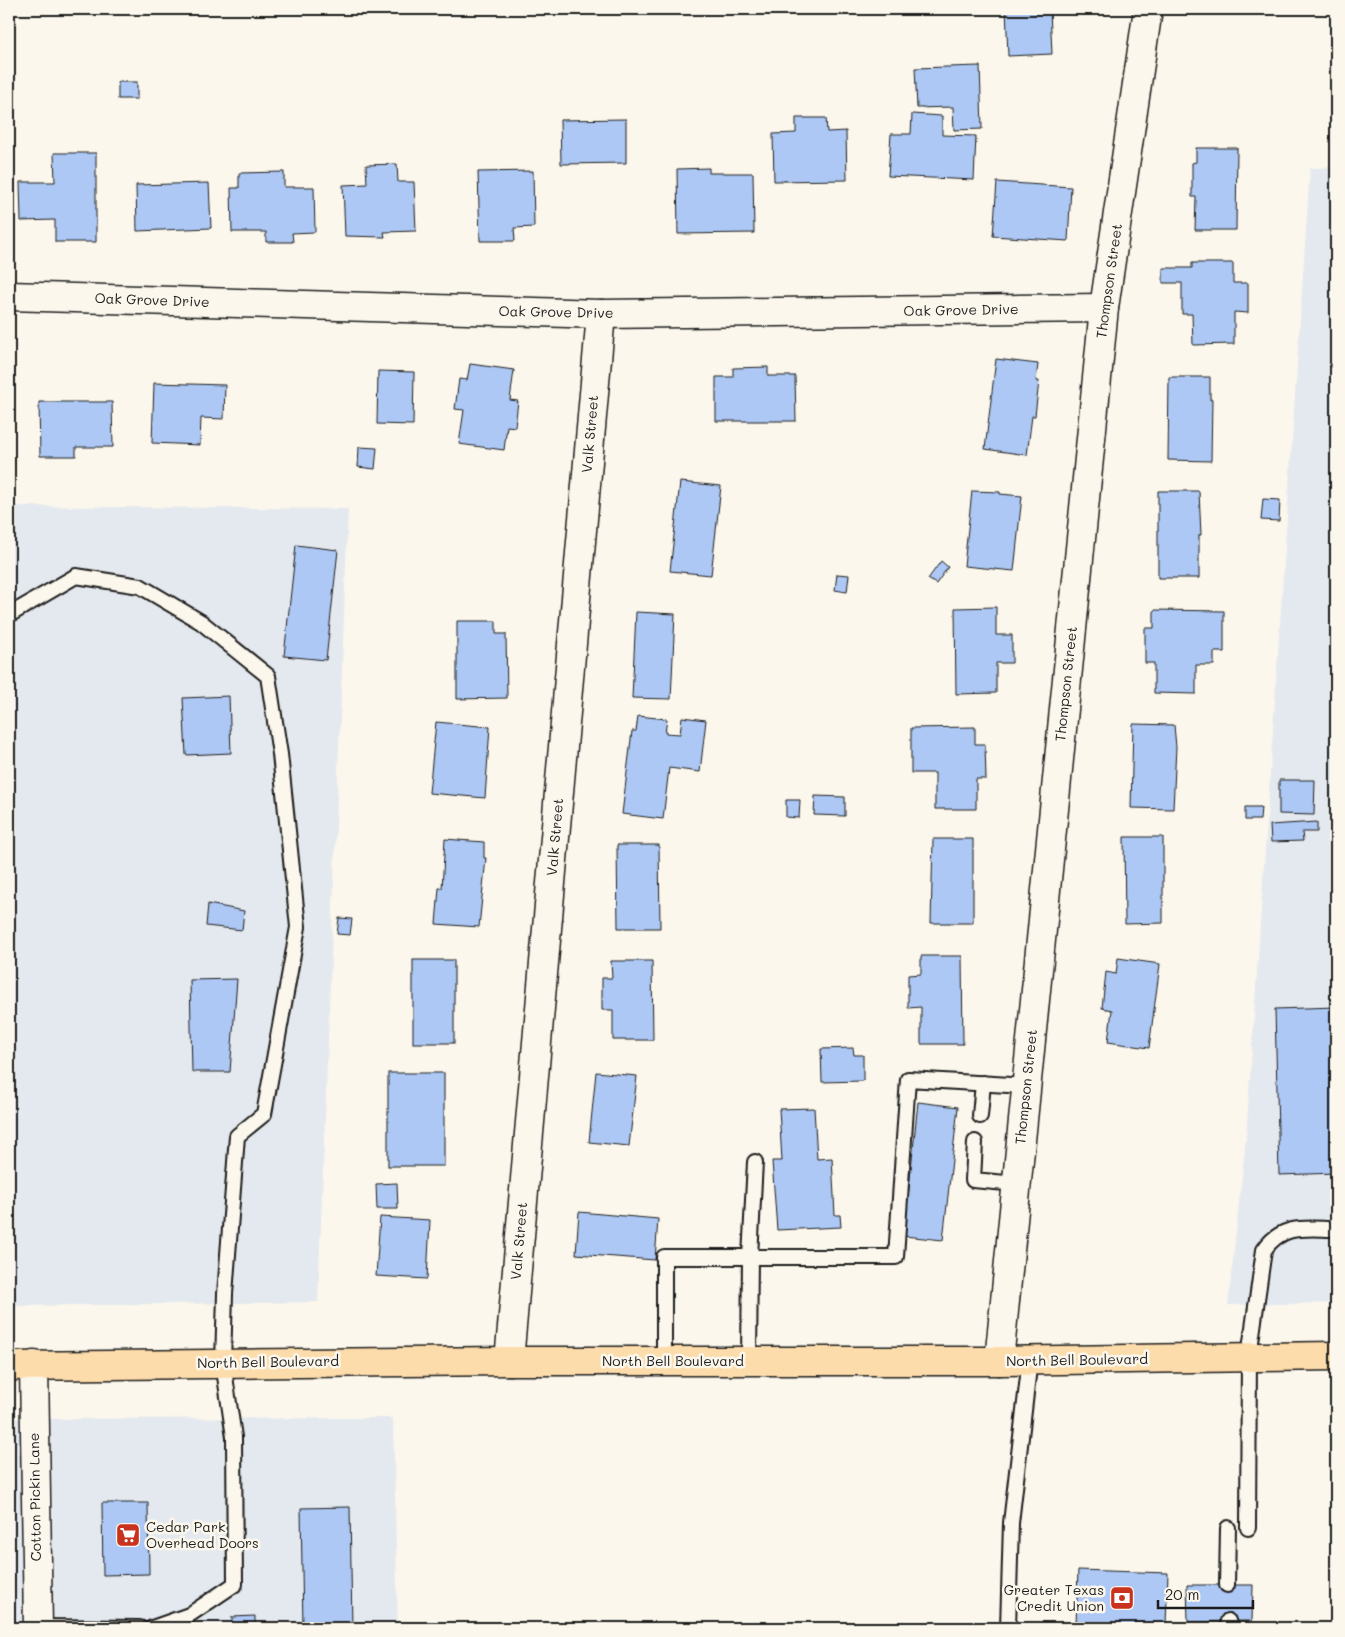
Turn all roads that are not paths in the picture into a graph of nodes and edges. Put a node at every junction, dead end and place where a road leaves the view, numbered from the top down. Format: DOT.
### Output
graph roads {
  1 [pos="1148,9"];
  2 [pos="9,296"];
  3 [pos="1104,308"];
  4 [pos="601,314"];
  5 [pos="9,616"];
  6 [pos="983,1083"];
  7 [pos="1026,1086"];
  8 [pos="980,1116"];
  9 [pos="975,1142"];
  10 [pos="755,1162"];
  11 [pos="1017,1184"];
  12 [pos="1336,1229"];
  13 [pos="750,1257"];
  14 [pos="1249,1356"];
  15 [pos="1336,1356"];
  16 [pos="509,1360"];
  17 [pos="1030,1360"];
  18 [pos="664,1361"];
  19 [pos="749,1361"];
  20 [pos="999,1361"];
  21 [pos="223,1363"];
  22 [pos="21,1366"];
  23 [pos="1228,1528"];
  24 [pos="1248,1528"];
  25 [pos="1227,1585"];
  26 [pos="38,1628"];
  27 [pos="140,1628"];
  28 [pos="152,1628"];
  29 [pos="1008,1628"];
  1 -- 3 [label="street, Thompson Street"];
  2 -- 4 [label="street, Oak Grove Drive"];
  3 -- 4 [label="street, Oak Grove Drive"];
  3 -- 7 [label="street, Thompson Street"];
  4 -- 16 [label="street, Valk Street"];
  5 -- 21 [label="lane"];
  6 -- 7 [label="lane"];
  6 -- 8 [label="lane"];
  6 -- 13 [label="lane"];
  7 -- 11 [label="street, Thompson Street"];
  9 -- 11 [label="lane"];
  10 -- 13 [label="lane"];
  11 -- 20 [label="street, Thompson Street"];
  12 -- 14 [label="lane"];
  13 -- 18 [label="lane"];
  13 -- 19 [label="lane"];
  14 -- 15 [label="main road, North Bell Boulevard"];
  14 -- 17 [label="main road, North Bell Boulevard"];
  14 -- 24 [label="lane"];
  16 -- 18 [label="main road, North Bell Boulevard"];
  16 -- 21 [label="main road, North Bell Boulevard"];
  17 -- 20 [label="main road, North Bell Boulevard"];
  17 -- 29 [label="lane"];
  18 -- 19 [label="main road, North Bell Boulevard"];
  19 -- 20 [label="main road, North Bell Boulevard"];
  21 -- 22 [label="main road, North Bell Boulevard"];
  21 -- 28 [label="lane"];
  22 -- 26 [label="street, Cotton Pickin Lane"];
  23 -- 25 [label="lane"];
  26 -- 27 [label="lane"];
}
